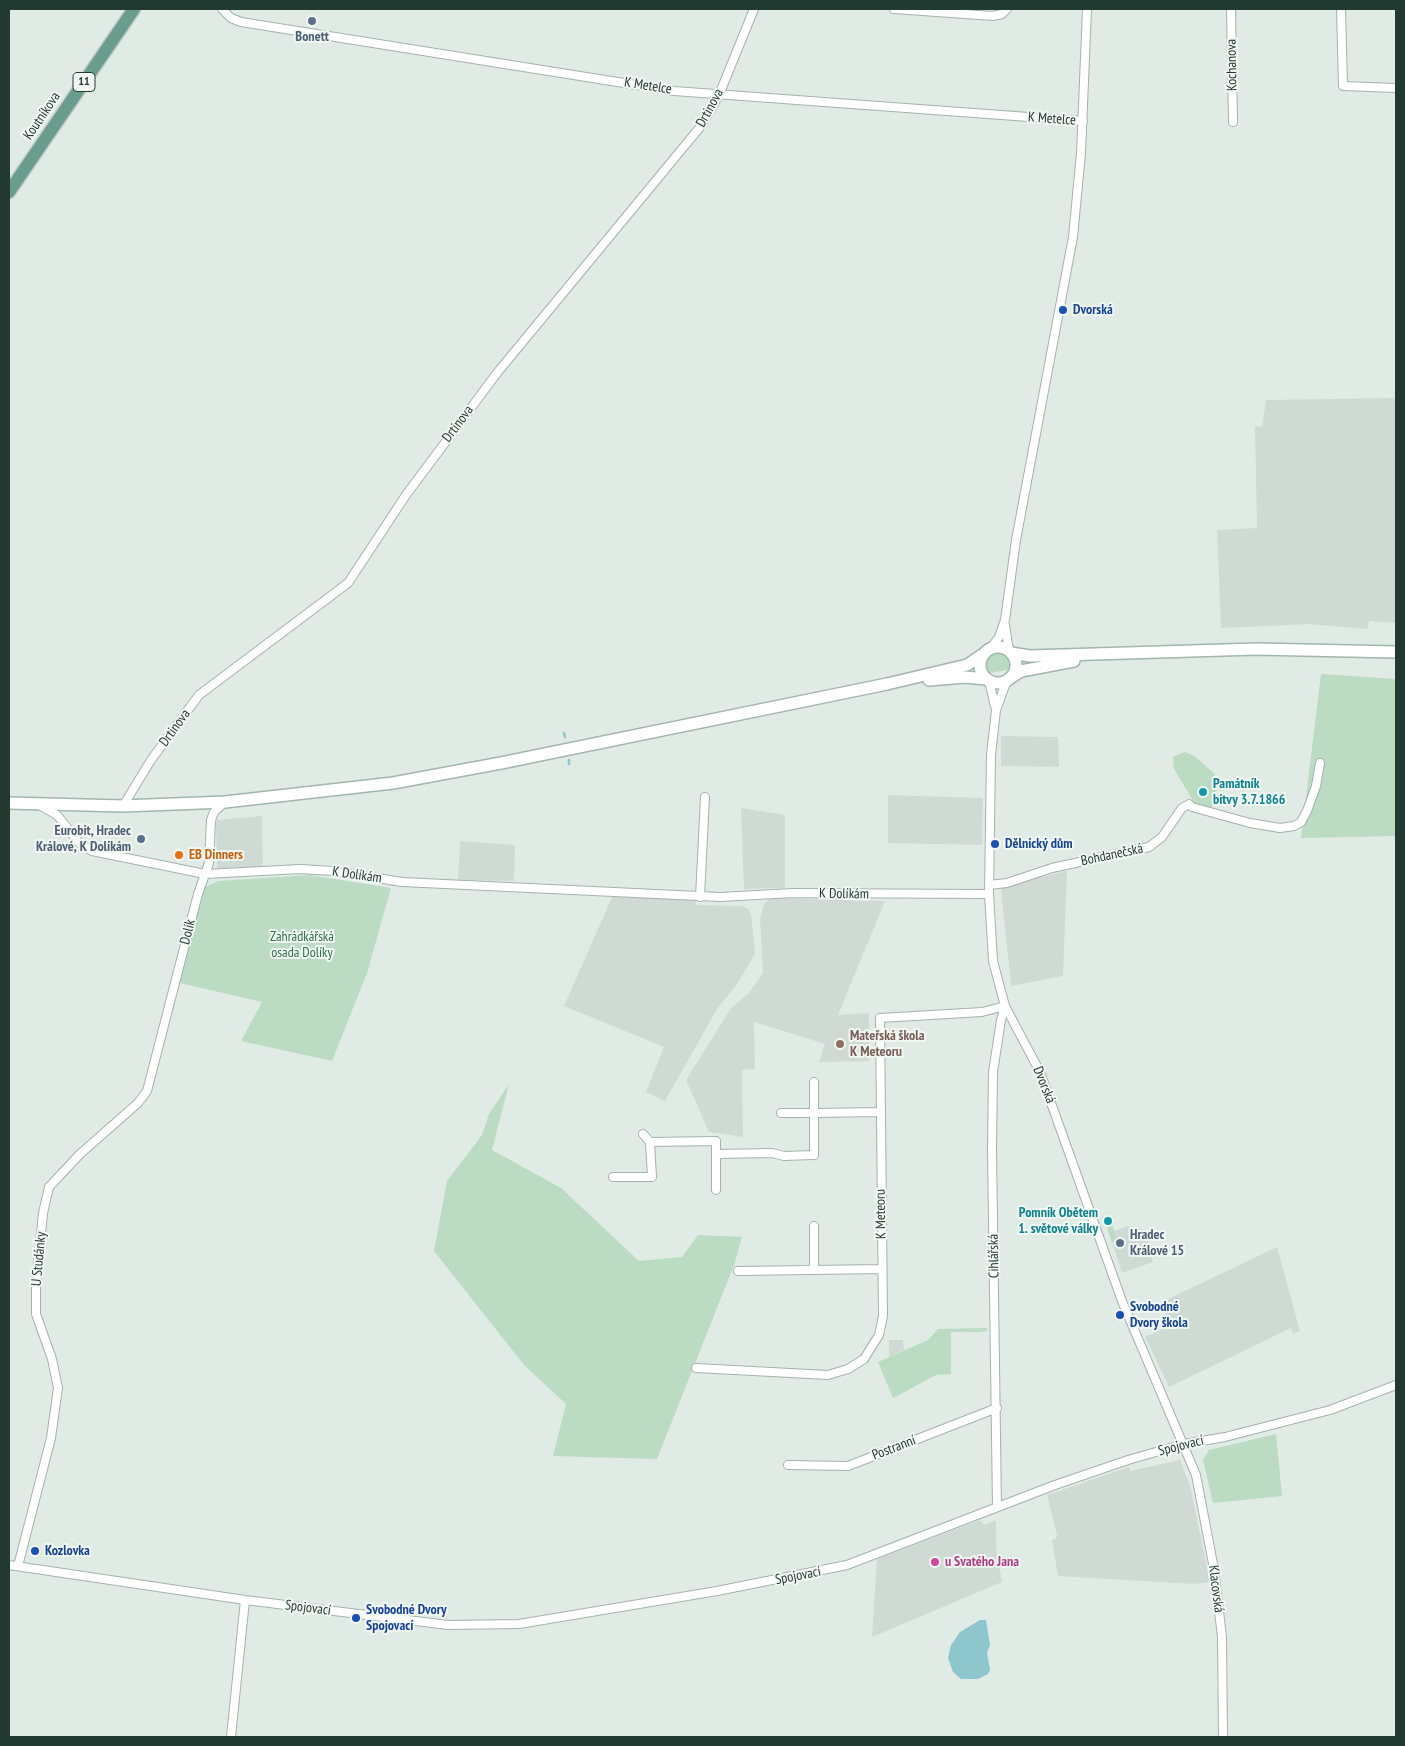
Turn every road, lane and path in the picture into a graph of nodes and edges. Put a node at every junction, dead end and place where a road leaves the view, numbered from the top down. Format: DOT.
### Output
graph roads {
  1 [pos="134,9"];
  2 [pos="222,9"];
  3 [pos="754,9"];
  4 [pos="894,9"];
  5 [pos="899,9"];
  6 [pos="1007,9"];
  7 [pos="1087,9"];
  8 [pos="1231,9"];
  9 [pos="1341,9"];
  10 [pos="1396,88"];
  11 [pos="719,95"];
  12 [pos="1083,121"];
  13 [pos="1234,122"];
  14 [pos="9,192"];
  15 [pos="1005,620"];
  16 [pos="986,652"];
  17 [pos="1010,652"];
  18 [pos="1396,652"];
  19 [pos="1113,654"];
  20 [pos="1008,679"];
  21 [pos="988,680"];
  22 [pos="887,684"];
  23 [pos="996,710"];
  24 [pos="1320,763"];
  25 [pos="704,797"];
  26 [pos="225,802"];
  27 [pos="9,803"];
  28 [pos="34,805"];
  29 [pos="124,806"];
  30 [pos="205,874"];
  31 [pos="989,885"];
  32 [pos="989,894"];
  33 [pos="700,896"];
  34 [pos="174,990"];
  35 [pos="1005,1006"];
  36 [pos="814,1082"];
  37 [pos="880,1112"];
  38 [pos="781,1113"];
  39 [pos="814,1113"];
  40 [pos="643,1134"];
  41 [pos="650,1142"];
  42 [pos="716,1154"];
  43 [pos="613,1178"];
  44 [pos="716,1190"];
  45 [pos="814,1226"];
  46 [pos="882,1269"];
  47 [pos="814,1270"];
  48 [pos="738,1271"];
  49 [pos="696,1368"];
  50 [pos="1396,1385"];
  51 [pos="997,1408"];
  52 [pos="1184,1444"];
  53 [pos="788,1465"];
  54 [pos="997,1508"];
  55 [pos="9,1565"];
  56 [pos="18,1566"];
  57 [pos="245,1600"];
  58 [pos="231,1737"];
  59 [pos="1223,1737"];
  1 -- 14 [label="main road, Koutníkova / 11"];
  2 -- 11 [label="street, K Metelce"];
  3 -- 11 [label="street, Drtinova"];
  4 -- 5 [label="street"];
  5 -- 6 [label="street"];
  7 -- 12 [label="street, Dvorská"];
  8 -- 13 [label="street, Kochanova"];
  9 -- 10 [label="street"];
  11 -- 12 [label="street, K Metelce"];
  11 -- 29 [label="street, Drtinova"];
  12 -- 15 [label="street, Dvorská"];
  15 -- 16 [label="street, Dvorská"];
  15 -- 17 [label="street, Dvorská"];
  16 -- 17 [label="main road"];
  16 -- 21 [label="main road, Dvorská"];
  16 -- 22 [label="main road"];
  17 -- 19 [label="main road"];
  17 -- 20 [label="main road, Dvorská"];
  18 -- 19 [label="main road"];
  19 -- 20 [label="main road"];
  20 -- 21 [label="main road"];
  20 -- 23 [label="street, Dvorská"];
  21 -- 22 [label="main road"];
  21 -- 23 [label="street, Dvorská"];
  22 -- 26 [label="main road"];
  23 -- 31 [label="street, Dvorská"];
  24 -- 31 [label="street, Bohdanečská"];
  25 -- 33 [label="street"];
  26 -- 29 [label="main road"];
  26 -- 30 [label="street, Dolík"];
  27 -- 28 [label="main road"];
  28 -- 29 [label="main road"];
  28 -- 30 [label="street, K Dolíkám"];
  30 -- 33 [label="street, K Dolíkám"];
  30 -- 34 [label="street, Dolík"];
  31 -- 32 [label="street, Dvorská"];
  32 -- 33 [label="street, K Dolíkám"];
  32 -- 35 [label="street, Dvorská"];
  34 -- 56 [label="street, U Studánky"];
  35 -- 37 [label="street, K Meteoru"];
  35 -- 51 [label="street, Cihlářská"];
  35 -- 52 [label="street, Dvorská"];
  36 -- 39 [label="street"];
  37 -- 39 [label="street"];
  37 -- 46 [label="street, K Meteoru"];
  38 -- 39 [label="street"];
  39 -- 42 [label="street"];
  40 -- 41 [label="street"];
  41 -- 42 [label="street"];
  41 -- 43 [label="street"];
  42 -- 44 [label="street"];
  45 -- 47 [label="street"];
  46 -- 47 [label="street"];
  46 -- 49 [label="street, K Meteoru"];
  47 -- 48 [label="street"];
  50 -- 52 [label="street, Spojovací"];
  51 -- 53 [label="street, Postranní"];
  51 -- 54 [label="street, Cihlářská"];
  52 -- 54 [label="street, Spojovací"];
  52 -- 59 [label="street, Klacovská"];
  54 -- 57 [label="street, Spojovací"];
  55 -- 56 [label="street, Spojovací"];
  56 -- 57 [label="street, Spojovací"];
  57 -- 58 [label="street"];
}
